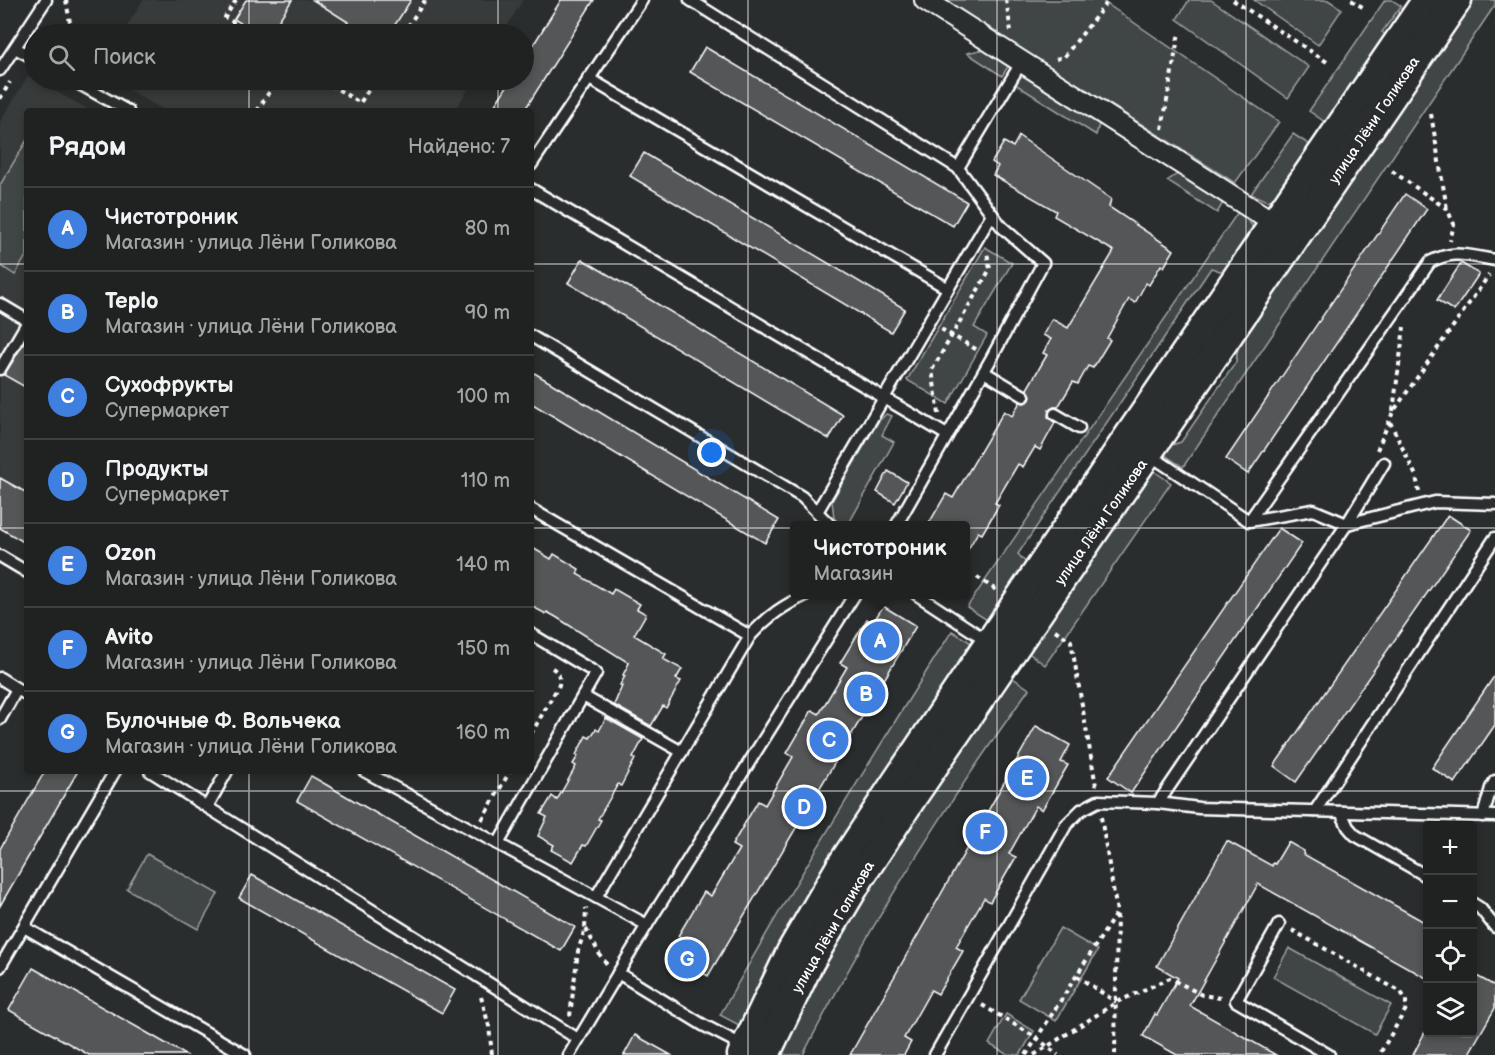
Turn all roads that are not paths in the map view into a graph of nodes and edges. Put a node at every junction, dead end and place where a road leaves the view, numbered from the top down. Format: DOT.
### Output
graph roads {
  1 [pos="46,0"];
  2 [pos="642,0"];
  3 [pos="690,0"];
  4 [pos="925,0"];
  5 [pos="1427,0"];
  6 [pos="1456,0"];
  7 [pos="30,24"];
  8 [pos="24,34"];
  9 [pos="15,48"];
  10 [pos="24,53"];
  11 [pos="1027,67"];
  12 [pos="0,70"];
  13 [pos="588,78"];
  14 [pos="90,90"];
  15 [pos="123,108"];
  16 [pos="1339,150"];
  17 [pos="534,160"];
  18 [pos="958,168"];
  19 [pos="534,191"];
  20 [pos="992,214"];
  21 [pos="1285,230"];
  22 [pos="1495,260"];
  23 [pos="947,288"];
  24 [pos="0,304"];
  25 [pos="24,319"];
  26 [pos="24,326"];
  27 [pos="534,338"];
  28 [pos="0,369"];
  29 [pos="984,372"];
  30 [pos="1024,396"];
  31 [pos="883,398"];
  32 [pos="1055,414"];
  33 [pos="1079,428"];
  34 [pos="945,434"];
  35 [pos="1137,447"];
  36 [pos="1384,463"];
  37 [pos="1495,504"];
  38 [pos="534,511"];
  39 [pos="818,512"];
  40 [pos="827,521"];
  41 [pos="898,521"];
  42 [pos="1249,521"];
  43 [pos="1347,524"];
  44 [pos="1495,538"];
  45 [pos="0,556"];
  46 [pos="24,570"];
  47 [pos="797,599"];
  48 [pos="852,599"];
  49 [pos="924,599"];
  50 [pos="534,636"];
  51 [pos="750,636"];
  52 [pos="1000,649"];
  53 [pos="0,678"];
  54 [pos="22,692"];
  55 [pos="583,696"];
  56 [pos="0,719"];
  57 [pos="682,752"];
  58 [pos="112,774"];
  59 [pos="155,774"];
  60 [pos="224,774"];
  61 [pos="370,774"];
  62 [pos="1495,781"];
  63 [pos="1158,803"];
  64 [pos="207,807"];
  65 [pos="1315,812"];
  66 [pos="1341,812"];
  67 [pos="1482,816"];
  68 [pos="1495,816"];
  69 [pos="498,844"];
  70 [pos="1425,875"];
  71 [pos="591,894"];
  72 [pos="1477,906"];
  73 [pos="1279,924"];
  74 [pos="647,925"];
  75 [pos="24,927"];
  76 [pos="1495,927"];
  77 [pos="0,967"];
  78 [pos="618,973"];
  79 [pos="578,1039"];
  80 [pos="754,1053"];
  81 [pos="245,1055"];
  82 [pos="569,1055"];
  83 [pos="935,1055"];
  84 [pos="1329,1055"];
  1 -- 7 [label="lane"];
  2 -- 13 [label="lane"];
  3 -- 18 [label="lane"];
  4 -- 11 [label="street"];
  5 -- 16 [label="street, улица Лёни Голикова"];
  6 -- 16 [label="street, улица Лёни Голикова"];
  8 -- 9 [label="lane"];
  9 -- 10 [label="lane"];
  9 -- 12 [label="lane"];
  11 -- 18 [label="lane"];
  11 -- 21 [label="street"];
  13 -- 17 [label="lane"];
  13 -- 23 [label="lane"];
  14 -- 15 [label="lane"];
  16 -- 21 [label="street, улица Лёни Голикова"];
  18 -- 20 [label="lane"];
  19 -- 31 [label="lane"];
  20 -- 23 [label="lane"];
  20 -- 29 [label="lane"];
  21 -- 35 [label="street, улица Лёни Голикова"];
  22 -- 42 [label="lane"];
  23 -- 31 [label="lane"];
  24 -- 25 [label="lane"];
  26 -- 28 [label="lane"];
  27 -- 39 [label="lane"];
  29 -- 30 [label="lane"];
  29 -- 34 [label="lane"];
  31 -- 34 [label="lane"];
  31 -- 39 [label="lane"];
  32 -- 33 [label="lane"];
  34 -- 41 [label="lane"];
  35 -- 42 [label="lane"];
  35 -- 52 [label="street, улица Лёни Голикова"];
  36 -- 43 [label="lane"];
  37 -- 43 [label="lane"];
  38 -- 51 [label="lane"];
  39 -- 40 [label="lane"];
  42 -- 43 [label="lane"];
  43 -- 63 [label="lane"];
  44 -- 65 [label="lane"];
  45 -- 46 [label="lane"];
  47 -- 51 [label="lane"];
  48 -- 74 [label="lane"];
  49 -- 52 [label="lane"];
  50 -- 55 [label="lane"];
  51 -- 57 [label="lane"];
  52 -- 80 [label="street, улица Лёни Голикова"];
  53 -- 54 [label="lane"];
  54 -- 56 [label="lane"];
  55 -- 57 [label="lane"];
  55 -- 69 [label="lane"];
  57 -- 71 [label="lane"];
  58 -- 75 [label="lane"];
  59 -- 64 [label="lane"];
  60 -- 64 [label="lane"];
  61 -- 69 [label="lane"];
  62 -- 67 [label="lane"];
  63 -- 65 [label="lane"];
  63 -- 83 [label="lane"];
  64 -- 79 [label="lane"];
  65 -- 66 [label="lane"];
  66 -- 67 [label="lane"];
  66 -- 70 [label="lane"];
  67 -- 68 [label="lane"];
  69 -- 71 [label="lane"];
  71 -- 74 [label="lane"];
  72 -- 76 [label="lane"];
  73 -- 84 [label="lane"];
  74 -- 78 [label="lane"];
  75 -- 77 [label="lane"];
  75 -- 81 [label="lane"];
  78 -- 79 [label="lane"];
  78 -- 80 [label="lane"];
  79 -- 82 [label="lane"];
}
